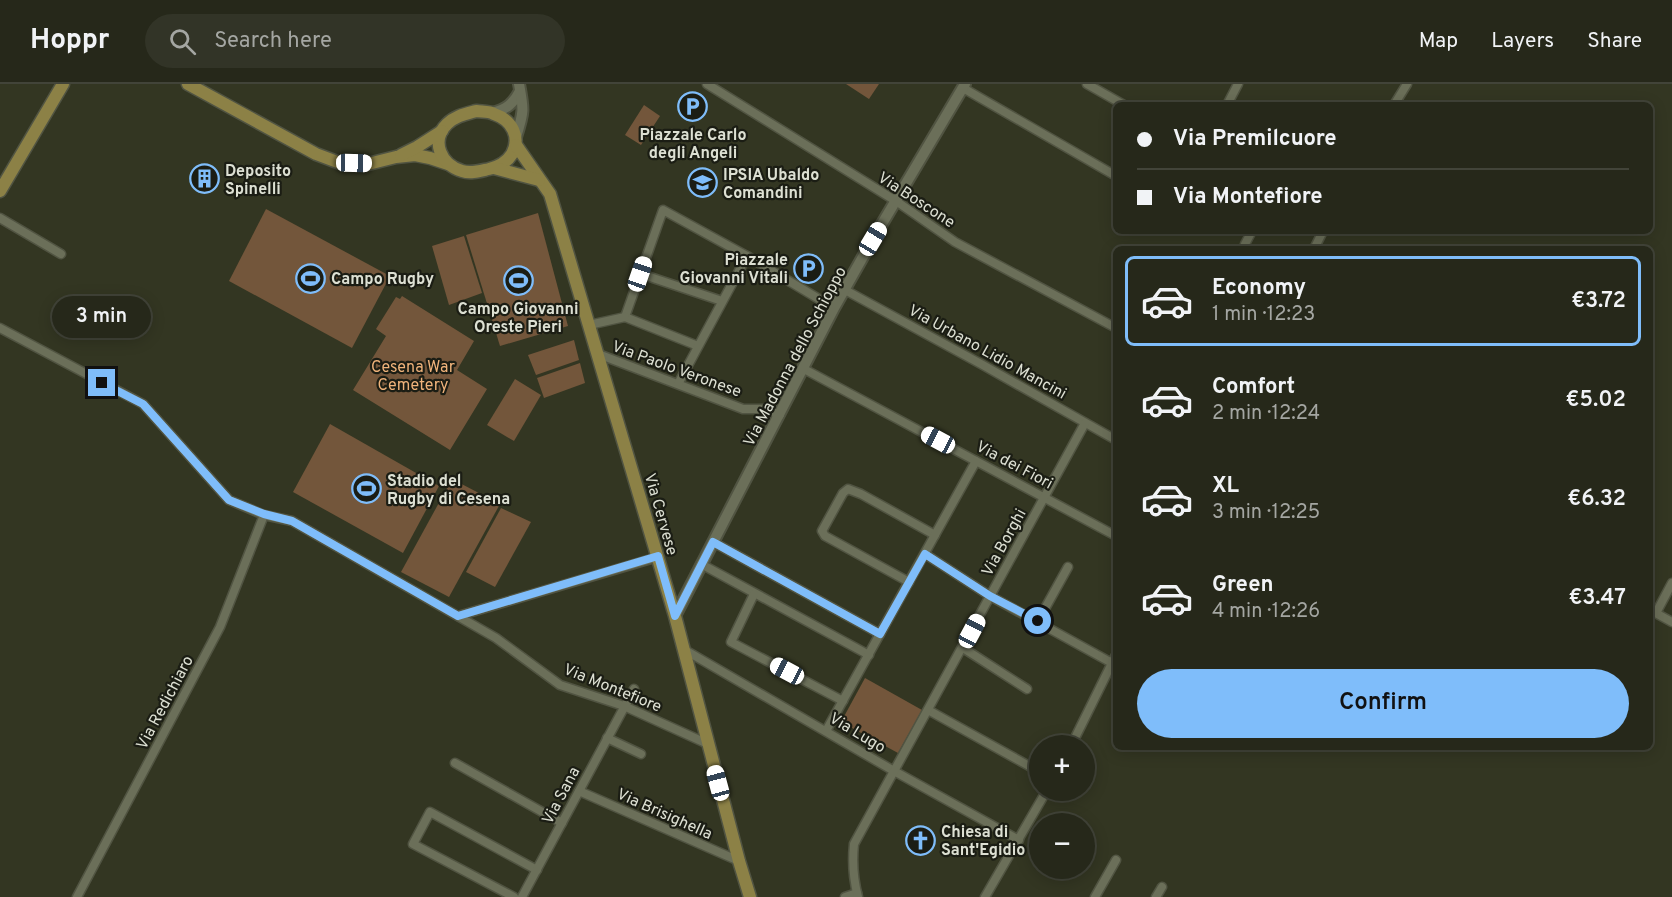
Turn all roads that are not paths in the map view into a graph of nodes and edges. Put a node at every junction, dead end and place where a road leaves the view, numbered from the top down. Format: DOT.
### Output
graph roads {
  1 [pos="63,84"];
  2 [pos="188,84"];
  3 [pos="707,84"];
  4 [pos="1087,84"];
  5 [pos="1238,84"];
  6 [pos="1407,84"];
  7 [pos="520,86"];
  8 [pos="964,86"];
  9 [pos="1119,102"];
  10 [pos="1229,102"];
  11 [pos="1396,102"];
  12 [pos="492,113"];
  13 [pos="442,131"];
  14 [pos="516,141"];
  15 [pos="396,157"];
  16 [pos="448,164"];
  17 [pos="494,168"];
  18 [pos="1113,174"];
  19 [pos="539,180"];
  20 [pos="0,191"];
  21 [pos="896,201"];
  22 [pos="0,218"];
  23 [pos="1250,234"];
  24 [pos="1245,244"];
  25 [pos="61,254"];
  26 [pos="747,256"];
  27 [pos="640,274"];
  28 [pos="845,290"];
  29 [pos="722,301"];
  30 [pos="834,309"];
  31 [pos="626,317"];
  32 [pos="589,325"];
  33 [pos="1113,325"];
  34 [pos="0,328"];
  35 [pos="698,346"];
  36 [pos="598,354"];
  37 [pos="804,369"];
  38 [pos="678,384"];
  39 [pos="780,415"];
  40 [pos="1085,423"];
  41 [pos="1113,438"];
  42 [pos="976,461"];
  43 [pos="1045,497"];
  44 [pos="264,514"];
  45 [pos="1113,534"];
  46 [pos="935,535"];
  47 [pos="713,542"];
  48 [pos="925,554"];
  49 [pos="658,556"];
  50 [pos="701,564"];
  51 [pos="1068,567"];
  52 [pos="909,582"];
  53 [pos="1672,583"];
  54 [pos="754,594"];
  55 [pos="990,596"];
  56 [pos="1653,612"];
  57 [pos="458,616"];
  58 [pos="675,616"];
  59 [pos="1038,621"];
  60 [pos="1672,622"];
  61 [pos="880,634"];
  62 [pos="963,648"];
  63 [pos="683,649"];
  64 [pos="869,655"];
  65 [pos="1113,658"];
  66 [pos="1113,661"];
  67 [pos="634,689"];
  68 [pos="1027,690"];
  69 [pos="843,701"];
  70 [pos="624,706"];
  71 [pos="928,710"];
  72 [pos="826,731"];
  73 [pos="1076,735"];
  74 [pos="606,738"];
  75 [pos="708,744"];
  76 [pos="641,754"];
  77 [pos="455,763"];
  78 [pos="1029,766"];
  79 [pos="894,771"];
  80 [pos="579,791"];
  81 [pos="1041,801"];
  82 [pos="562,823"];
  83 [pos="1019,840"];
  84 [pos="1116,860"];
  85 [pos="739,861"];
  86 [pos="537,870"];
  87 [pos="1162,886"];
  88 [pos="857,895"];
  89 [pos="77,897"];
  90 [pos="514,897"];
  91 [pos="522,897"];
  92 [pos="750,897"];
  93 [pos="845,897"];
  94 [pos="985,897"];
  95 [pos="1095,897"];
  96 [pos="1156,897"];
  1 -- 20 [label="main road"];
  2 -- 15 [label="main road"];
  3 -- 21 [label="street, Via Boscone"];
  4 -- 9 [label="street"];
  5 -- 10 [label="street"];
  6 -- 11 [label="street"];
  7 -- 12 [label="street"];
  7 -- 14 [label="street"];
  8 -- 18 [label="street"];
  8 -- 21 [label="street, Via Madonna dello Schioppo"];
  12 -- 13 [label="main road"];
  12 -- 14 [label="main road"];
  13 -- 15 [label="main road"];
  13 -- 16 [label="main road"];
  14 -- 17 [label="main road"];
  14 -- 19 [label="main road, Via Cervese"];
  15 -- 16 [label="main road"];
  16 -- 17 [label="main road"];
  17 -- 19 [label="main road"];
  19 -- 32 [label="main road, Via Cervese"];
  21 -- 28 [label="street, Via Madonna dello Schioppo"];
  21 -- 33 [label="street, Via Boscone"];
  22 -- 25 [label="street"];
  23 -- 24 [label="street"];
  26 -- 27 [label="street"];
  26 -- 29 [label="street"];
  26 -- 30 [label="street"];
  27 -- 29 [label="street"];
  27 -- 31 [label="street"];
  28 -- 30 [label="street, Via Madonna dello Schioppo"];
  28 -- 40 [label="street, Via Urbano Lidio Mancini"];
  29 -- 35 [label="street"];
  30 -- 37 [label="street, Via Madonna dello Schioppo"];
  31 -- 32 [label="street"];
  31 -- 35 [label="street"];
  32 -- 36 [label="main road, Via Cervese"];
  34 -- 44 [label="street, Via Montefiore"];
  35 -- 38 [label="street"];
  36 -- 38 [label="street, Via Paolo Veronese"];
  36 -- 49 [label="main road, Via Cervese"];
  37 -- 39 [label="street, Via Madonna dello Schioppo"];
  37 -- 42 [label="street, Via dei Fiori"];
  38 -- 39 [label="street, Via Paolo Veronese"];
  39 -- 47 [label="street, Via Madonna dello Schioppo"];
  40 -- 41 [label="street, Via Urbano Lidio Mancini"];
  40 -- 43 [label="street, Via Borghi"];
  42 -- 43 [label="street, Via dei Fiori"];
  42 -- 46 [label="street"];
  43 -- 45 [label="street, Via dei Fiori"];
  43 -- 55 [label="street, Via Borghi"];
  44 -- 57 [label="street, Via Montefiore"];
  44 -- 89 [label="street, Via Redichiaro"];
  46 -- 48 [label="street"];
  46 -- 52 [label="street"];
  47 -- 50 [label="street, Via Madonna dello Schioppo"];
  47 -- 61 [label="street"];
  48 -- 52 [label="street"];
  48 -- 55 [label="street"];
  49 -- 57 [label="street"];
  49 -- 58 [label="main road, Via Cervese"];
  50 -- 54 [label="street"];
  50 -- 58 [label="street, Via Madonna dello Schioppo"];
  51 -- 59 [label="street"];
  52 -- 61 [label="street"];
  53 -- 56 [label="street"];
  54 -- 64 [label="street"];
  54 -- 69 [label="street"];
  55 -- 59 [label="street"];
  55 -- 62 [label="street, Via Borghi"];
  56 -- 60 [label="street"];
  57 -- 70 [label="street, Via Montefiore"];
  58 -- 63 [label="main road, Via Cervese"];
  59 -- 65 [label="street"];
  61 -- 64 [label="street"];
  62 -- 68 [label="street"];
  62 -- 71 [label="street, Via Borghi"];
  63 -- 72 [label="street, Via Lugo"];
  63 -- 75 [label="main road, Via Cervese"];
  64 -- 69 [label="street"];
  66 -- 73 [label="street"];
  67 -- 70 [label="street, Via Sana"];
  69 -- 72 [label="street"];
  70 -- 74 [label="street, Via Sana"];
  70 -- 75 [label="street, Via Montefiore"];
  71 -- 78 [label="street"];
  71 -- 79 [label="street, Via Borghi"];
  72 -- 79 [label="street, Via Lugo"];
  74 -- 76 [label="street"];
  74 -- 80 [label="street, Via Sana"];
  75 -- 85 [label="main road, Via Cervese"];
  77 -- 82 [label="street"];
  79 -- 83 [label="street, Via Lugo"];
  79 -- 88 [label="street, Via Borghi"];
  80 -- 82 [label="street, Via Sana"];
  80 -- 85 [label="street, Via Brisighella"];
  81 -- 83 [label="street"];
  82 -- 86 [label="street, Via Sana"];
  83 -- 94 [label="street"];
  84 -- 95 [label="street"];
  85 -- 92 [label="main road, Via Cervese"];
  86 -- 90 [label="street"];
  86 -- 91 [label="street, Via Sana"];
  87 -- 96 [label="street"];
  88 -- 93 [label="street"];
}
